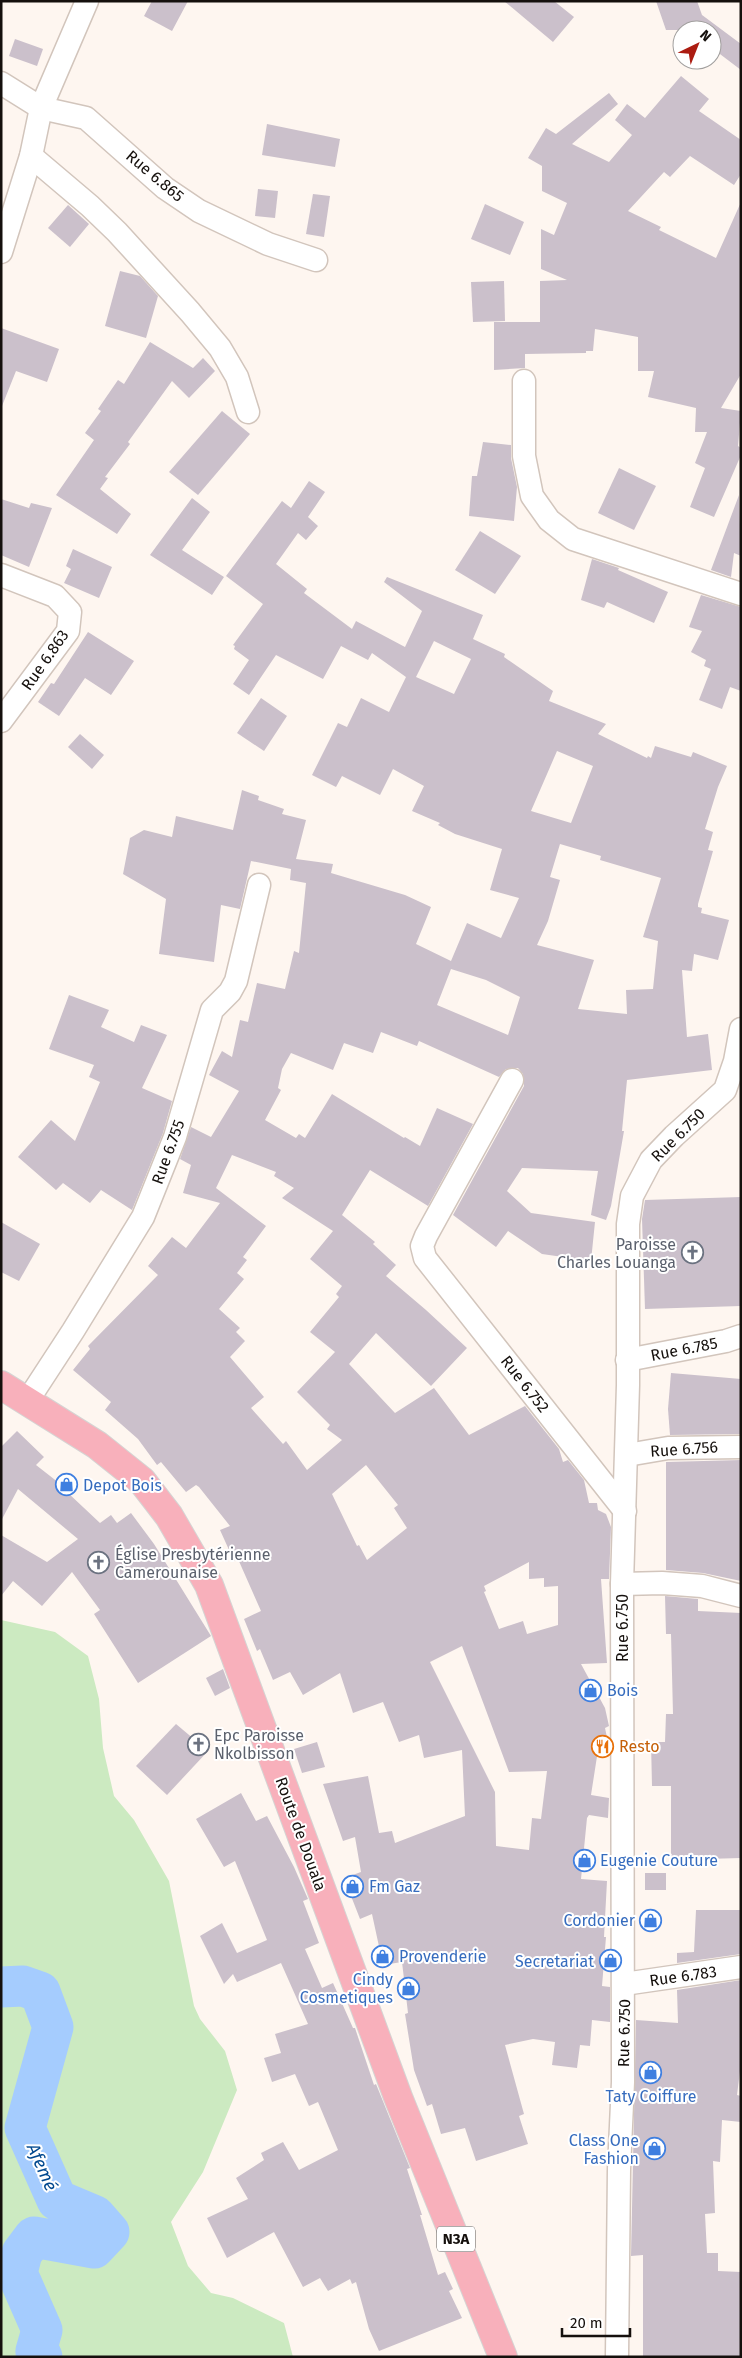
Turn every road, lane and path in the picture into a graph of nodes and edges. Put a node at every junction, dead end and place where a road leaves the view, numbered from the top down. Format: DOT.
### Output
graph roads {
  1 [pos="87,1"];
  2 [pos="1,82"];
  3 [pos="41,108"];
  4 [pos="31,156"];
  5 [pos="1,252"];
  6 [pos="316,260"];
  7 [pos="524,381"];
  8 [pos="248,412"];
  9 [pos="1,575"];
  10 [pos="741,594"];
  11 [pos="1,721"];
  12 [pos="259,885"];
  13 [pos="741,1029"];
  14 [pos="512,1080"];
  15 [pos="733,1089"];
  16 [pos="741,1336"];
  17 [pos="627,1360"];
  18 [pos="1,1385"];
  19 [pos="28,1400"];
  20 [pos="741,1447"];
  21 [pos="627,1454"];
  22 [pos="625,1511"];
  23 [pos="622,1584"];
  24 [pos="741,1596"];
  25 [pos="741,1967"];
  26 [pos="624,1984"];
  27 [pos="504,2357"];
  28 [pos="617,2357"];
  1 -- 3 [label="street"];
  2 -- 3 [label="street, Rue 6.865"];
  3 -- 4 [label="street"];
  3 -- 6 [label="street, Rue 6.865"];
  4 -- 5 [label="street"];
  4 -- 8 [label="street"];
  7 -- 10 [label="street"];
  9 -- 11 [label="street, Rue 6.863"];
  12 -- 19 [label="street, Rue 6.755"];
  13 -- 15 [label="street, Rue 6.750"];
  14 -- 22 [label="street, Rue 6.752"];
  15 -- 17 [label="street, Rue 6.750"];
  16 -- 17 [label="street, Rue 6.785"];
  17 -- 21 [label="street, Rue 6.750"];
  18 -- 19 [label="highway, Route de Douala / N3A"];
  19 -- 27 [label="highway, Route de Douala / N3A"];
  20 -- 21 [label="street, Rue 6.756"];
  21 -- 22 [label="street, Rue 6.750"];
  22 -- 23 [label="street, Rue 6.750"];
  23 -- 24 [label="street"];
  23 -- 26 [label="street, Rue 6.750"];
  25 -- 26 [label="street, Rue 6.783"];
  26 -- 28 [label="street, Rue 6.750"];
}
